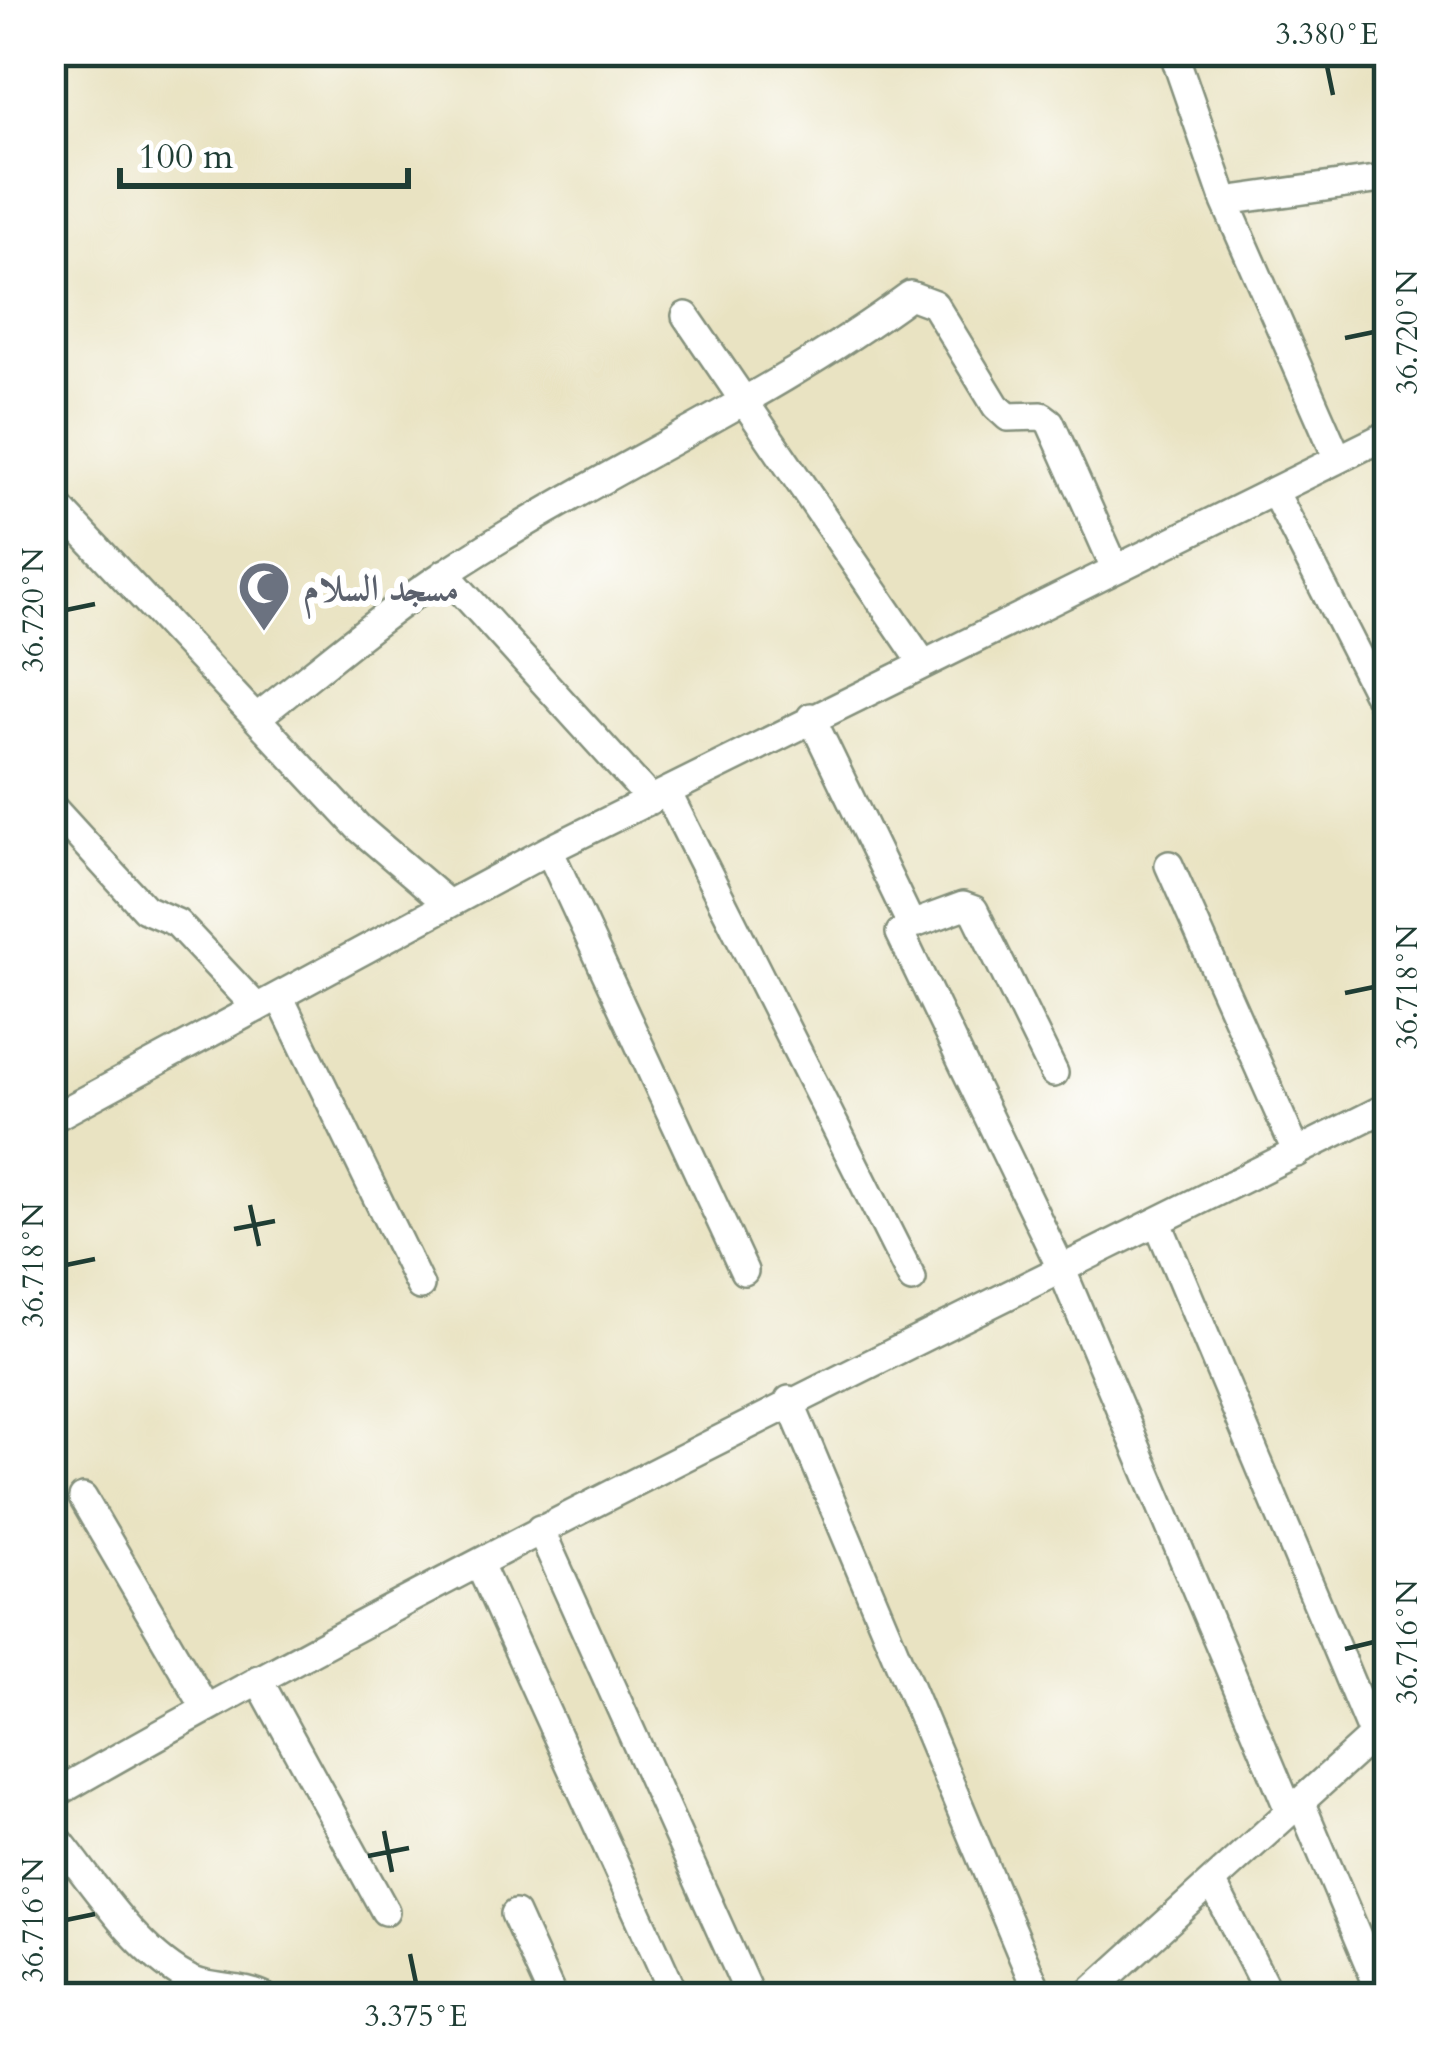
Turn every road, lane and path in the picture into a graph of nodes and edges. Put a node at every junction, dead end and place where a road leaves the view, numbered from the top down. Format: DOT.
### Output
graph roads {
  1 [pos="1173,51"];
  2 [pos="1389,178"];
  3 [pos="1225,200"];
  4 [pos="686,316"];
  5 [pos="740,401"];
  6 [pos="1389,434"];
  7 [pos="1338,459"];
  8 [pos="1274,491"];
  9 [pos="51,499"];
  10 [pos="1115,568"];
  11 [pos="445,573"];
  12 [pos="923,663"];
  13 [pos="812,717"];
  14 [pos="1389,717"];
  15 [pos="256,718"];
  16 [pos="659,796"];
  17 [pos="51,806"];
  18 [pos="549,850"];
  19 [pos="1169,865"];
  20 [pos="448,904"];
  21 [pos="912,924"];
  22 [pos="268,1002"];
  23 [pos="1054,1073"];
  24 [pos="1389,1106"];
  25 [pos="51,1120"];
  26 [pos="1297,1153"];
  27 [pos="1158,1223"];
  28 [pos="1061,1268"];
  29 [pos="744,1271"];
  30 [pos="912,1279"];
  31 [pos="420,1286"];
  32 [pos="789,1400"];
  33 [pos="82,1498"];
  34 [pos="540,1529"];
  35 [pos="479,1564"];
  36 [pos="258,1679"];
  37 [pos="206,1707"];
  38 [pos="51,1796"];
  39 [pos="1294,1805"];
  40 [pos="51,1831"];
  41 [pos="1213,1884"];
  42 [pos="385,1911"];
  43 [pos="515,1914"];
  44 [pos="1374,1976"];
  45 [pos="190,1989"];
  46 [pos="1095,1993"];
  47 [pos="266,1998"];
  48 [pos="553,1998"];
  49 [pos="676,1998"];
  50 [pos="751,1998"];
  51 [pos="1040,1998"];
  52 [pos="1271,1998"];
  1 -- 3 [label="street"];
  2 -- 3 [label="street"];
  3 -- 7 [label="street"];
  4 -- 5 [label="street"];
  5 -- 10 [label="street"];
  5 -- 11 [label="street"];
  5 -- 12 [label="street"];
  6 -- 7 [label="street"];
  7 -- 8 [label="street"];
  8 -- 10 [label="street"];
  8 -- 14 [label="street"];
  9 -- 15 [label="street"];
  10 -- 12 [label="street"];
  11 -- 15 [label="street"];
  11 -- 16 [label="street"];
  12 -- 13 [label="street"];
  13 -- 16 [label="street"];
  13 -- 21 [label="street"];
  15 -- 20 [label="street"];
  16 -- 18 [label="street"];
  16 -- 30 [label="street"];
  17 -- 22 [label="street"];
  18 -- 20 [label="street"];
  18 -- 29 [label="street"];
  19 -- 26 [label="street"];
  20 -- 22 [label="street"];
  21 -- 23 [label="street"];
  21 -- 28 [label="street"];
  22 -- 25 [label="street"];
  22 -- 31 [label="street"];
  24 -- 26 [label="street"];
  26 -- 27 [label="street"];
  27 -- 28 [label="street"];
  27 -- 39 [label="street"];
  28 -- 32 [label="street"];
  28 -- 39 [label="street"];
  32 -- 34 [label="street"];
  32 -- 51 [label="street"];
  33 -- 37 [label="street"];
  34 -- 35 [label="street"];
  34 -- 50 [label="street"];
  35 -- 36 [label="street"];
  35 -- 49 [label="street"];
  36 -- 37 [label="street"];
  36 -- 42 [label="street"];
  37 -- 38 [label="street"];
  39 -- 41 [label="street"];
  39 -- 44 [label="street"];
  40 -- 45 [label="street"];
  41 -- 46 [label="street"];
  41 -- 52 [label="street"];
  43 -- 48 [label="street"];
  45 -- 47 [label="street"];
}
